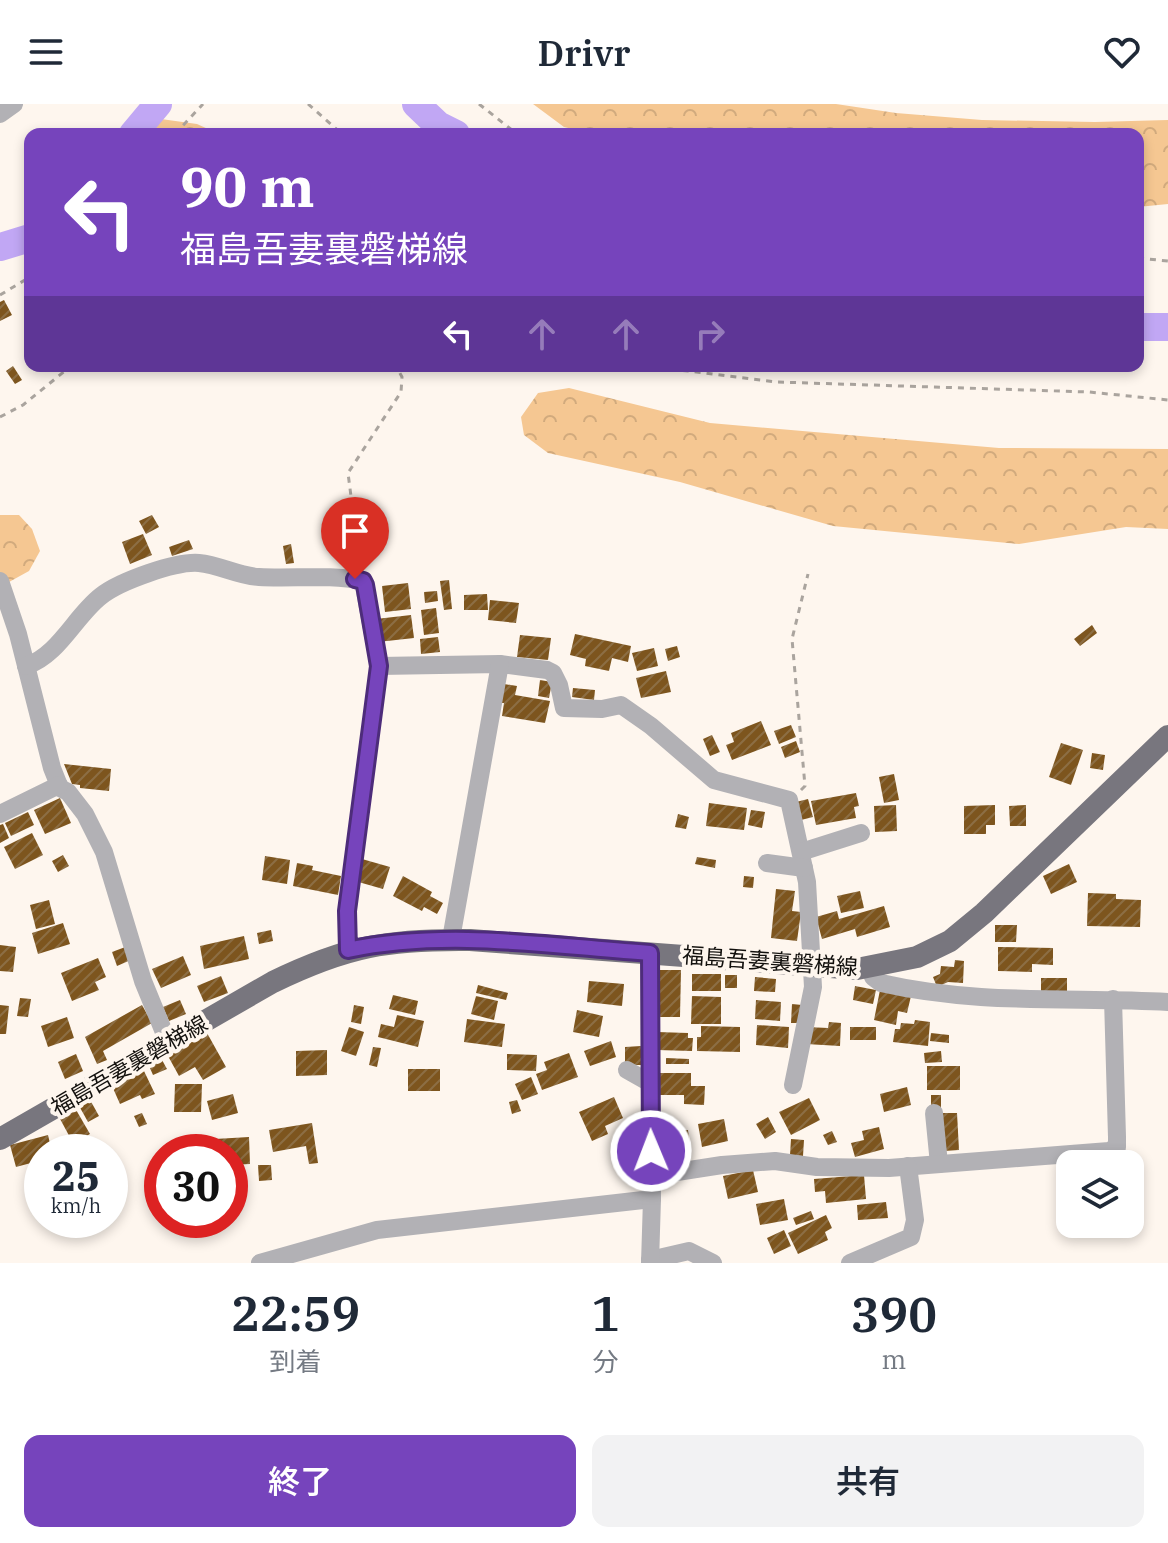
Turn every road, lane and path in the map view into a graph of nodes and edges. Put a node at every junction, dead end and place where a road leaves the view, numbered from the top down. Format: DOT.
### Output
graph roads {
  1 [pos="14,104"];
  2 [pos="203,104"];
  3 [pos="308,104"];
  4 [pos="479,104"];
  5 [pos="0,114"];
  6 [pos="181,128"];
  7 [pos="335,128"];
  8 [pos="509,128"];
  9 [pos="1144,259"];
  10 [pos="1168,261"];
  11 [pos="24,281"];
  12 [pos="0,295"];
  13 [pos="64,372"];
  14 [pos="399,372"];
  15 [pos="696,372"];
  16 [pos="1168,400"];
  17 [pos="0,417"];
  18 [pos="808,574"];
  19 [pos="0,581"];
  20 [pos="363,581"];
  21 [pos="17,631"];
  22 [pos="0,641"];
  23 [pos="500,664"];
  24 [pos="26,666"];
  25 [pos="379,666"];
  26 [pos="1168,736"];
  27 [pos="59,785"];
  28 [pos="789,800"];
  29 [pos="0,814"];
  30 [pos="861,833"];
  31 [pos="802,860"];
  32 [pos="767,863"];
  33 [pos="451,939"];
  34 [pos="348,950"];
  35 [pos="650,953"];
  36 [pos="812,967"];
  37 [pos="870,967"];
  38 [pos="1113,999"];
  39 [pos="1168,1002"];
  40 [pos="168,1042"];
  41 [pos="627,1070"];
  42 [pos="650,1083"];
  43 [pos="793,1085"];
  44 [pos="934,1113"];
  45 [pos="0,1139"];
  46 [pos="939,1164"];
  47 [pos="908,1166"];
  48 [pos="651,1176"];
  49 [pos="652,1199"];
  50 [pos="650,1262"];
  51 [pos="260,1263"];
  52 [pos="713,1263"];
  53 [pos="850,1263"];
  1 -- 5 [label="street"];
  2 -- 6 [label="path"];
  3 -- 7 [label="path"];
  4 -- 8 [label="path"];
  9 -- 10 [label="path"];
  11 -- 12 [label="path"];
  13 -- 17 [label="path"];
  14 -- 20 [label="path"];
  15 -- 16 [label="path"];
  18 -- 28 [label="path"];
  19 -- 21 [label="street"];
  20 -- 24 [label="street"];
  20 -- 25 [label="street"];
  21 -- 22 [label="street"];
  21 -- 24 [label="street"];
  23 -- 25 [label="street"];
  23 -- 28 [label="street"];
  23 -- 33 [label="street"];
  24 -- 27 [label="street"];
  25 -- 34 [label="street"];
  26 -- 37 [label="main road, 福島吾妻裏磐梯線"];
  27 -- 29 [label="street"];
  27 -- 40 [label="street"];
  28 -- 31 [label="street"];
  30 -- 31 [label="street"];
  31 -- 32 [label="street"];
  31 -- 36 [label="street"];
  33 -- 34 [label="main road, 福島吾妻裏磐梯線"];
  33 -- 35 [label="main road, 福島吾妻裏磐梯線"];
  34 -- 40 [label="main road, 福島吾妻裏磐梯線"];
  35 -- 36 [label="main road, 福島吾妻裏磐梯線"];
  35 -- 42 [label="street"];
  36 -- 37 [label="main road, 福島吾妻裏磐梯線"];
  36 -- 43 [label="street"];
  37 -- 38 [label="street"];
  38 -- 39 [label="street"];
  38 -- 46 [label="street"];
  40 -- 45 [label="main road, 福島吾妻裏磐梯線"];
  41 -- 42 [label="street"];
  42 -- 48 [label="street"];
  44 -- 46 [label="street"];
  46 -- 47 [label="street"];
  47 -- 48 [label="street"];
  47 -- 53 [label="street"];
  48 -- 49 [label="street"];
  49 -- 50 [label="street"];
  49 -- 51 [label="street"];
  50 -- 52 [label="street"];
}
